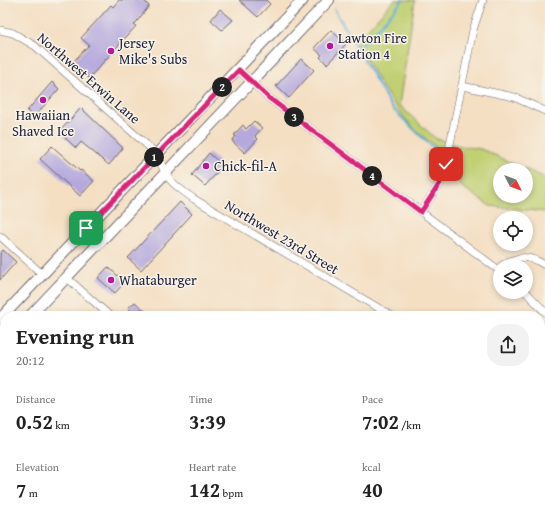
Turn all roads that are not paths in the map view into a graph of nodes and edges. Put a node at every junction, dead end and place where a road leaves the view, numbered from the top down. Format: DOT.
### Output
graph roads {
  1 [pos="304,0"];
  2 [pos="329,0"];
  3 [pos="483,0"];
  4 [pos="0,30"];
  5 [pos="239,70"];
  6 [pos="251,83"];
  7 [pos="462,86"];
  8 [pos="545,111"];
  9 [pos="157,154"];
  10 [pos="164,173"];
  11 [pos="421,212"];
  12 [pos="0,236"];
  13 [pos="511,259"];
  14 [pos="531,259"];
  15 [pos="533,260"];
  16 [pos="493,263"];
  17 [pos="545,265"];
  18 [pos="42,274"];
  19 [pos="66,277"];
  20 [pos="533,299"];
  21 [pos="7,311"];
  22 [pos="35,311"];
  23 [pos="104,311"];
  24 [pos="384,311"];
  25 [pos="544,311"];
  1 -- 5 [label="main road"];
  2 -- 6 [label="main road"];
  3 -- 7 [label="street"];
  4 -- 9 [label="street, Northwest Erwin Lane"];
  5 -- 6 [label="street"];
  5 -- 9 [label="main road"];
  6 -- 10 [label="main road"];
  6 -- 11 [label="street"];
  7 -- 8 [label="street"];
  7 -- 11 [label="street"];
  9 -- 10 [label="street"];
  9 -- 18 [label="main road"];
  10 -- 19 [label="main road"];
  10 -- 24 [label="street, Northwest 23rd Street"];
  11 -- 16 [label="street"];
  12 -- 18 [label="street"];
  13 -- 14 [label="street"];
  15 -- 17 [label="street"];
  18 -- 21 [label="main road"];
  19 -- 22 [label="main road"];
  19 -- 23 [label="street"];
  20 -- 25 [label="street"];
}
